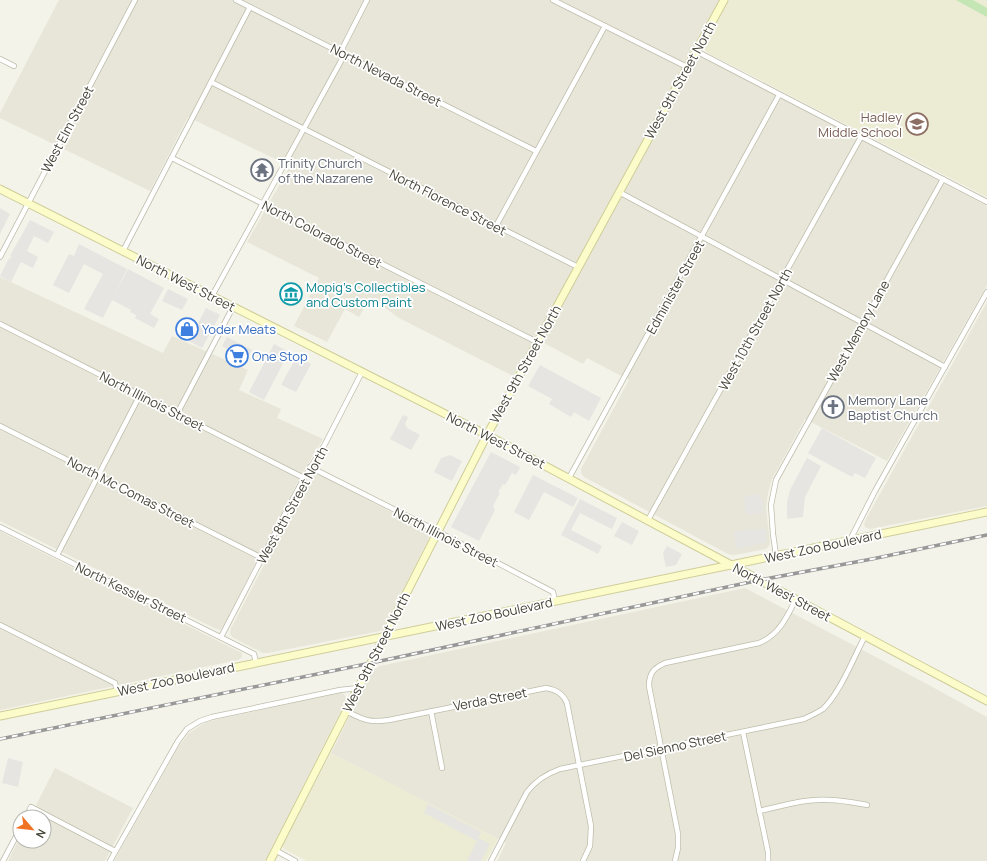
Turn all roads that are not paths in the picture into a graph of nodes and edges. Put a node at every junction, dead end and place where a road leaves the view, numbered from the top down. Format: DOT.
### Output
graph roads {
  1 [pos="135,0"];
  2 [pos="236,0"];
  3 [pos="367,0"];
  4 [pos="554,0"];
  5 [pos="724,0"];
  6 [pos="250,7"];
  7 [pos="605,26"];
  8 [pos="696,51"];
  9 [pos="343,54"];
  10 [pos="0,58"];
  11 [pos="14,66"];
  12 [pos="687,67"];
  13 [pos="212,82"];
  14 [pos="779,95"];
  15 [pos="304,130"];
  16 [pos="861,137"];
  17 [pos="536,151"];
  18 [pos="172,158"];
  19 [pos="943,179"];
  20 [pos="0,189"];
  21 [pos="619,192"];
  22 [pos="987,202"];
  23 [pos="28,204"];
  24 [pos="263,204"];
  25 [pos="496,226"];
  26 [pos="702,237"];
  27 [pos="123,251"];
  28 [pos="0,257"];
  29 [pos="578,267"];
  30 [pos="782,280"];
  31 [pos="987,292"];
  32 [pos="212,296"];
  33 [pos="233,307"];
  34 [pos="863,323"];
  35 [pos="0,324"];
  36 [pos="537,342"];
  37 [pos="945,367"];
  38 [pos="362,372"];
  39 [pos="140,395"];
  40 [pos="177,414"];
  41 [pos="0,426"];
  42 [pos="487,435"];
  43 [pos="310,467"];
  44 [pos="98,476"];
  45 [pos="304,478"];
  46 [pos="569,478"];
  47 [pos="987,512"];
  48 [pos="648,520"];
  49 [pos="0,527"];
  50 [pos="437,532"];
  51 [pos="850,540"];
  52 [pos="57,555"];
  53 [pos="776,555"];
  54 [pos="262,558"];
  55 [pos="731,565"];
  56 [pos="796,599"];
  57 [pos="555,601"];
  58 [pos="0,625"];
  59 [pos="865,636"];
  60 [pos="221,637"];
  61 [pos="384,637"];
  62 [pos="256,663"];
  63 [pos="358,688"];
  64 [pos="118,691"];
  65 [pos="987,701"];
  66 [pos="346,711"];
  67 [pos="431,711"];
  68 [pos="0,716"];
  69 [pos="743,732"];
  70 [pos="662,749"];
  71 [pos="579,766"];
  72 [pos="442,768"];
  73 [pos="867,805"];
  74 [pos="759,811"];
  75 [pos="52,818"];
  76 [pos="12,844"];
  77 [pos="275,850"];
  78 [pos="115,851"];
  79 [pos="3,861"];
  80 [pos="110,861"];
  81 [pos="270,861"];
  82 [pos="296,861"];
  83 [pos="491,861"];
  84 [pos="583,861"];
  85 [pos="675,861"];
  86 [pos="768,861"];
  1 -- 23 [label="street, West Elm Street"];
  2 -- 6 [label="street, North Nevada Street"];
  3 -- 9 [label="street"];
  4 -- 7 [label="street"];
  5 -- 8 [label="main road, West 9th Street North"];
  6 -- 9 [label="street, North Nevada Street"];
  6 -- 13 [label="street"];
  7 -- 12 [label="street"];
  7 -- 17 [label="street"];
  8 -- 12 [label="main road, West 9th Street North"];
  8 -- 14 [label="street"];
  9 -- 15 [label="street"];
  9 -- 17 [label="street, North Nevada Street"];
  10 -- 11 [label="street"];
  12 -- 21 [label="main road, West 9th Street North"];
  13 -- 15 [label="street, North Florence Street"];
  13 -- 18 [label="street"];
  14 -- 16 [label="street"];
  14 -- 26 [label="street, Edminister Street"];
  15 -- 24 [label="street"];
  15 -- 25 [label="street, North Florence Street"];
  16 -- 19 [label="street"];
  16 -- 30 [label="street, West 10th Street North"];
  17 -- 25 [label="street"];
  18 -- 24 [label="street, North Colorado Street"];
  18 -- 27 [label="street"];
  19 -- 22 [label="street"];
  19 -- 34 [label="street, West Memory Lane"];
  20 -- 23 [label="main road, North West Street"];
  21 -- 26 [label="street"];
  21 -- 29 [label="main road, West 9th Street North"];
  23 -- 27 [label="main road, North West Street"];
  23 -- 28 [label="street, West Elm Street"];
  24 -- 32 [label="street"];
  24 -- 36 [label="street, North Colorado Street"];
  25 -- 29 [label="street, North Florence Street"];
  26 -- 30 [label="street"];
  26 -- 46 [label="street, Edminister Street"];
  27 -- 32 [label="main road, North West Street"];
  29 -- 36 [label="main road, West 9th Street North"];
  30 -- 34 [label="street"];
  30 -- 48 [label="street, West 10th Street North"];
  31 -- 37 [label="street"];
  32 -- 33 [label="main road, North West Street"];
  33 -- 38 [label="main road, North West Street"];
  33 -- 40 [label="street"];
  34 -- 37 [label="street"];
  34 -- 53 [label="street, West Memory Lane"];
  35 -- 39 [label="street, North Illinois Street"];
  36 -- 42 [label="main road, West 9th Street North"];
  37 -- 51 [label="street"];
  38 -- 42 [label="main road, North West Street"];
  38 -- 43 [label="street, West 8th Street North"];
  39 -- 40 [label="street, North Illinois Street"];
  39 -- 44 [label="street"];
  40 -- 45 [label="street, North Illinois Street"];
  41 -- 44 [label="street, North Mc Comas Street"];
  42 -- 46 [label="main road, North West Street"];
  42 -- 50 [label="main road, West 9th Street North"];
  43 -- 45 [label="street, West 8th Street North"];
  43 -- 50 [label="street, North Illinois Street"];
  44 -- 52 [label="street"];
  44 -- 54 [label="street, North Mc Comas Street"];
  45 -- 54 [label="street, West 8th Street North"];
  46 -- 48 [label="main road, North West Street"];
  47 -- 51 [label="main road, West Zoo Boulevard"];
  48 -- 55 [label="main road, North West Street"];
  49 -- 52 [label="street, North Kessler Street"];
  50 -- 57 [label="street, North Illinois Street"];
  50 -- 61 [label="main road, West 9th Street North"];
  51 -- 53 [label="main road, West Zoo Boulevard"];
  52 -- 60 [label="street, North Kessler Street"];
  53 -- 55 [label="main road, West Zoo Boulevard"];
  54 -- 60 [label="street, West 8th Street North"];
  55 -- 56 [label="main road, North West Street"];
  55 -- 57 [label="main road, West Zoo Boulevard"];
  56 -- 59 [label="main road, North West Street"];
  56 -- 70 [label="street"];
  57 -- 61 [label="main road, West Zoo Boulevard"];
  58 -- 64 [label="street"];
  59 -- 65 [label="main road, North West Street"];
  59 -- 69 [label="street, Del Sienno Street"];
  60 -- 62 [label="street, North Kessler Street"];
  61 -- 62 [label="main road, West Zoo Boulevard"];
  61 -- 63 [label="main road, West 9th Street North"];
  62 -- 64 [label="main road, West Zoo Boulevard"];
  63 -- 66 [label="main road, West 9th Street North"];
  63 -- 78 [label="street"];
  64 -- 68 [label="main road, West Zoo Boulevard"];
  66 -- 67 [label="street, Verda Street"];
  66 -- 77 [label="main road, West 9th Street North"];
  67 -- 71 [label="street, Verda Street"];
  67 -- 72 [label="street"];
  69 -- 70 [label="street, Del Sienno Street"];
  69 -- 74 [label="street"];
  70 -- 71 [label="street, Del Sienno Street"];
  70 -- 85 [label="street"];
  71 -- 83 [label="street, Del Sienno Street"];
  71 -- 84 [label="street"];
  73 -- 74 [label="street"];
  74 -- 86 [label="street"];
  75 -- 78 [label="street"];
  76 -- 79 [label="street"];
  77 -- 81 [label="main road, West 9th Street North"];
  77 -- 82 [label="street"];
  78 -- 80 [label="street"];
}
